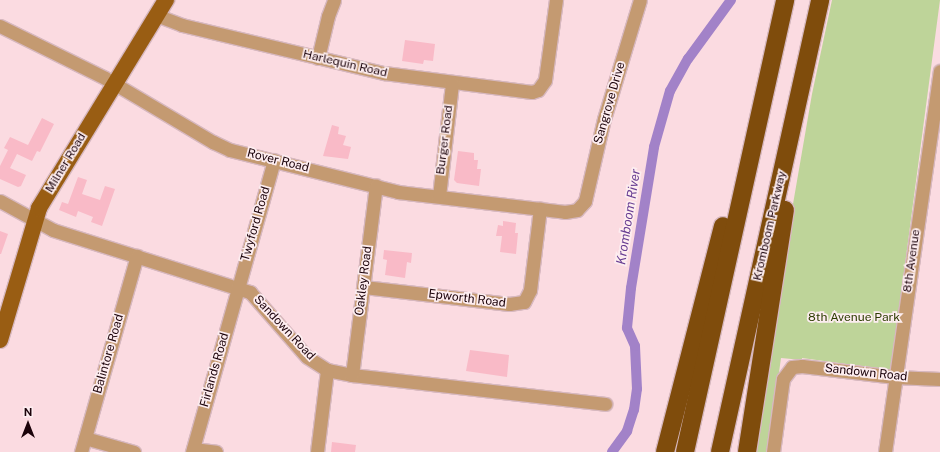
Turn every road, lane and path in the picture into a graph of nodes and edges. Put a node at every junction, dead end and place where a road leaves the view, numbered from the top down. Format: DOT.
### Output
graph roads {
  1 [pos="166,0"];
  2 [pos="334,0"];
  3 [pos="556,0"];
  4 [pos="640,0"];
  5 [pos="786,0"];
  6 [pos="820,3"];
  7 [pos="156,15"];
  8 [pos="0,26"];
  9 [pos="318,58"];
  10 [pos="769,74"];
  11 [pos="940,74"];
  12 [pos="115,84"];
  13 [pos="452,84"];
  14 [pos="274,160"];
  15 [pos="376,186"];
  16 [pos="439,196"];
  17 [pos="0,201"];
  18 [pos="582,207"];
  19 [pos="540,209"];
  20 [pos="34,219"];
  21 [pos="137,256"];
  22 [pos="364,287"];
  23 [pos="239,288"];
  24 [pos="0,340"];
  25 [pos="327,370"];
  26 [pos="352,376"];
  27 [pos="895,377"];
  28 [pos="940,379"];
  29 [pos="605,404"];
  30 [pos="85,438"];
  31 [pos="192,451"];
  32 [pos="81,452"];
  33 [pos="134,452"];
  34 [pos="216,452"];
  35 [pos="317,452"];
  36 [pos="665,452"];
  37 [pos="685,452"];
  38 [pos="720,452"];
  39 [pos="747,452"];
  40 [pos="773,452"];
  41 [pos="886,452"];
  1 -- 7 [label="main road, Milner Road"];
  2 -- 9 [label="street"];
  3 -- 13 [label="street, Harlequin Road"];
  4 -- 18 [label="street, Sangrove Drive"];
  5 -- 10 [label="highway"];
  6 -- 38 [label="highway, Kromboom Parkway"];
  6 -- 39 [label="highway"];
  7 -- 9 [label="street, Harlequin Road"];
  7 -- 12 [label="main road, Milner Road"];
  8 -- 12 [label="street, Rover Road"];
  9 -- 13 [label="street, Harlequin Road"];
  10 -- 36 [label="highway"];
  10 -- 37 [label="highway"];
  11 -- 27 [label="street, 8th Avenue"];
  12 -- 14 [label="street, Rover Road"];
  12 -- 20 [label="main road, Milner Road"];
  13 -- 16 [label="street, Burger Road"];
  14 -- 15 [label="street, Rover Road"];
  14 -- 23 [label="street, Twyford Road"];
  15 -- 16 [label="street, Rover Road"];
  15 -- 22 [label="street, Oakley Road"];
  16 -- 19 [label="street, Rover Road"];
  17 -- 20 [label="street, Sandown Road"];
  18 -- 19 [label="street, Rover Road"];
  19 -- 22 [label="street, Epworth Road"];
  20 -- 21 [label="street, Sandown Road"];
  20 -- 24 [label="main road, Milner Road"];
  21 -- 23 [label="street, Sandown Road"];
  21 -- 30 [label="street, Balintore Road"];
  22 -- 26 [label="street, Oakley Road"];
  23 -- 25 [label="street, Sandown Road"];
  23 -- 31 [label="street, Firlands Road"];
  25 -- 26 [label="street, Sandown Road"];
  25 -- 35 [label="street"];
  26 -- 29 [label="street, Sandown Road"];
  27 -- 28 [label="street, Sandown Road"];
  27 -- 40 [label="street, Sandown Road"];
  27 -- 41 [label="street, 8th Avenue"];
  30 -- 32 [label="street, Balintore Road"];
  30 -- 33 [label="street"];
  31 -- 34 [label="street"];
}
